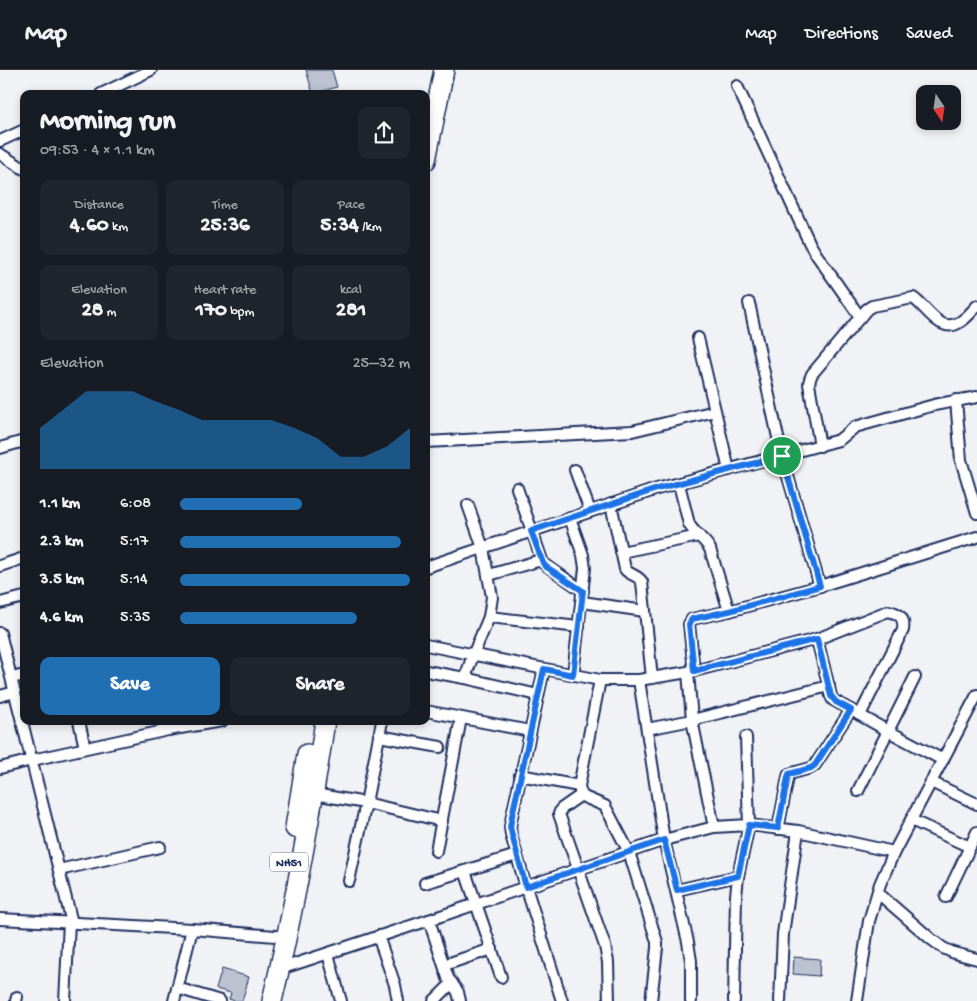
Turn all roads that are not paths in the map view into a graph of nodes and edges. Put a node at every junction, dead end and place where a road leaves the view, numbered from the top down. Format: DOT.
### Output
graph roads {
  1 [pos="151,70"];
  2 [pos="444,70"];
  3 [pos="737,86"];
  4 [pos="109,90"];
  5 [pos="20,132"];
  6 [pos="430,138"];
  7 [pos="0,141"];
  8 [pos="0,154"];
  9 [pos="20,166"];
  10 [pos="749,303"];
  11 [pos="977,306"];
  12 [pos="860,317"];
  13 [pos="698,338"];
  14 [pos="977,397"];
  15 [pos="956,400"];
  16 [pos="715,411"];
  17 [pos="20,442"];
  18 [pos="430,442"];
  19 [pos="820,446"];
  20 [pos="0,448"];
  21 [pos="782,456"];
  22 [pos="575,470"];
  23 [pos="729,470"];
  24 [pos="679,484"];
  25 [pos="517,488"];
  26 [pos="611,504"];
  27 [pos="468,505"];
  28 [pos="590,511"];
  29 [pos="977,513"];
  30 [pos="570,518"];
  31 [pos="531,531"];
  32 [pos="699,536"];
  33 [pos="977,537"];
  34 [pos="483,548"];
  35 [pos="622,552"];
  36 [pos="20,559"];
  37 [pos="541,560"];
  38 [pos="0,566"];
  39 [pos="430,566"];
  40 [pos="489,576"];
  41 [pos="820,586"];
  42 [pos="583,591"];
  43 [pos="20,598"];
  44 [pos="582,602"];
  45 [pos="0,603"];
  46 [pos="645,611"];
  47 [pos="729,611"];
  48 [pos="489,617"];
  49 [pos="579,627"];
  50 [pos="0,633"];
  51 [pos="817,639"];
  52 [pos="430,646"];
  53 [pos="473,655"];
  54 [pos="544,669"];
  55 [pos="430,672"];
  56 [pos="691,672"];
  57 [pos="573,675"];
  58 [pos="20,676"];
  59 [pos="915,677"];
  60 [pos="12,678"];
  61 [pos="465,678"];
  62 [pos="652,678"];
  63 [pos="600,680"];
  64 [pos="640,680"];
  65 [pos="828,686"];
  66 [pos="15,692"];
  67 [pos="538,695"];
  68 [pos="0,696"];
  69 [pos="977,696"];
  70 [pos="20,712"];
  71 [pos="430,712"];
  72 [pos="855,712"];
  73 [pos="461,718"];
  74 [pos="692,720"];
  75 [pos="23,725"];
  76 [pos="80,725"];
  77 [pos="312,725"];
  78 [pos="324,725"];
  79 [pos="381,725"];
  80 [pos="166,726"];
  81 [pos="647,729"];
  82 [pos="888,731"];
  83 [pos="530,732"];
  84 [pos="379,736"];
  85 [pos="746,737"];
  86 [pos="440,747"];
  87 [pos="85,748"];
  88 [pos="32,760"];
  89 [pos="944,760"];
  90 [pos="0,768"];
  91 [pos="520,775"];
  92 [pos="931,782"];
  93 [pos="580,790"];
  94 [pos="858,791"];
  95 [pos="314,794"];
  96 [pos="366,803"];
  97 [pos="977,804"];
  98 [pos="911,820"];
  99 [pos="442,821"];
  100 [pos="749,825"];
  101 [pos="714,827"];
  102 [pos="778,828"];
  103 [pos="798,831"];
  104 [pos="977,832"];
  105 [pos="664,840"];
  106 [pos="160,847"];
  107 [pos="970,847"];
  108 [pos="436,851"];
  109 [pos="629,852"];
  110 [pos="894,852"];
  111 [pos="517,855"];
  112 [pos="59,870"];
  113 [pos="578,870"];
  114 [pos="465,871"];
  115 [pos="738,876"];
  116 [pos="349,881"];
  117 [pos="425,883"];
  118 [pos="526,887"];
  119 [pos="677,890"];
  120 [pos="878,893"];
  121 [pos="946,897"];
  122 [pos="476,904"];
  123 [pos="0,919"];
  124 [pos="429,920"];
  125 [pos="70,923"];
  126 [pos="192,929"];
  127 [pos="378,936"];
  128 [pos="282,937"];
  129 [pos="492,949"];
  130 [pos="328,954"];
  131 [pos="977,959"];
  132 [pos="444,965"];
  133 [pos="280,969"];
  134 [pos="501,977"];
  135 [pos="452,983"];
  136 [pos="177,988"];
  137 [pos="65,1001"];
  138 [pos="174,1001"];
  139 [pos="220,1001"];
  140 [pos="260,1001"];
  141 [pos="272,1001"];
  142 [pos="341,1001"];
  143 [pos="398,1001"];
  144 [pos="434,1001"];
  145 [pos="460,1001"];
  146 [pos="562,1001"];
  147 [pos="609,1001"];
  148 [pos="651,1001"];
  149 [pos="691,1001"];
  150 [pos="734,1001"];
  151 [pos="780,1001"];
  152 [pos="857,1001"];
  1 -- 4 [label="street"];
  2 -- 6 [label="highway"];
  3 -- 12 [label="street"];
  5 -- 7 [label="street"];
  8 -- 9 [label="street"];
  10 -- 21 [label="street"];
  11 -- 12 [label="street"];
  12 -- 19 [label="street"];
  13 -- 16 [label="street"];
  14 -- 15 [label="street"];
  15 -- 19 [label="street"];
  15 -- 29 [label="street"];
  16 -- 18 [label="street"];
  16 -- 23 [label="street"];
  17 -- 20 [label="street"];
  19 -- 21 [label="street"];
  21 -- 23 [label="street"];
  21 -- 41 [label="street"];
  22 -- 28 [label="street"];
  23 -- 24 [label="street"];
  24 -- 26 [label="street"];
  24 -- 32 [label="street"];
  25 -- 31 [label="street"];
  26 -- 28 [label="street"];
  26 -- 35 [label="street"];
  27 -- 34 [label="street"];
  28 -- 30 [label="street"];
  30 -- 31 [label="street"];
  30 -- 42 [label="street"];
  31 -- 34 [label="street"];
  31 -- 37 [label="street"];
  32 -- 35 [label="street"];
  32 -- 47 [label="street"];
  33 -- 41 [label="street"];
  34 -- 39 [label="street"];
  34 -- 40 [label="street"];
  35 -- 46 [label="street"];
  36 -- 38 [label="street"];
  37 -- 40 [label="street"];
  37 -- 42 [label="street"];
  40 -- 48 [label="street"];
  41 -- 47 [label="street"];
  42 -- 44 [label="street"];
  43 -- 45 [label="street"];
  44 -- 46 [label="street"];
  44 -- 49 [label="street"];
  46 -- 62 [label="street"];
  47 -- 56 [label="street"];
  48 -- 49 [label="street"];
  48 -- 53 [label="street"];
  49 -- 57 [label="street"];
  50 -- 60 [label="street"];
  51 -- 56 [label="street"];
  51 -- 65 [label="street"];
  51 -- 72 [label="street"];
  52 -- 53 [label="street"];
  53 -- 54 [label="street"];
  53 -- 61 [label="street"];
  54 -- 57 [label="street"];
  54 -- 67 [label="street"];
  55 -- 61 [label="street"];
  56 -- 62 [label="street"];
  56 -- 74 [label="street"];
  57 -- 63 [label="street"];
  58 -- 60 [label="street"];
  59 -- 82 [label="street"];
  60 -- 66 [label="street"];
  61 -- 67 [label="street"];
  62 -- 64 [label="street"];
  63 -- 64 [label="street"];
  63 -- 93 [label="street"];
  64 -- 81 [label="street"];
  65 -- 72 [label="street"];
  65 -- 74 [label="street"];
  66 -- 68 [label="street"];
  66 -- 70 [label="street"];
  67 -- 83 [label="street"];
  69 -- 89 [label="street"];
  71 -- 73 [label="street"];
  72 -- 82 [label="street"];
  72 -- 102 [label="street"];
  73 -- 83 [label="street"];
  73 -- 99 [label="street"];
  74 -- 81 [label="street"];
  74 -- 101 [label="street"];
  75 -- 88 [label="street"];
  76 -- 87 [label="street"];
  77 -- 128 [label="highway, NH51"];
  78 -- 95 [label="highway, NH51"];
  79 -- 84 [label="street"];
  80 -- 87 [label="street"];
  81 -- 105 [label="street"];
  82 -- 89 [label="street"];
  82 -- 94 [label="street"];
  83 -- 91 [label="street"];
  84 -- 86 [label="street"];
  84 -- 96 [label="street"];
  85 -- 100 [label="street"];
  87 -- 88 [label="street"];
  88 -- 90 [label="street"];
  88 -- 112 [label="street"];
  89 -- 92 [label="street"];
  91 -- 93 [label="street"];
  91 -- 111 [label="street"];
  92 -- 97 [label="street"];
  92 -- 98 [label="street"];
  93 -- 109 [label="street"];
  93 -- 113 [label="street"];
  95 -- 96 [label="street"];
  95 -- 128 [label="highway, NH51"];
  96 -- 99 [label="street"];
  96 -- 116 [label="street"];
  98 -- 107 [label="street"];
  98 -- 110 [label="street"];
  99 -- 108 [label="street"];
  100 -- 101 [label="street"];
  100 -- 102 [label="street"];
  100 -- 115 [label="street"];
  101 -- 105 [label="street"];
  102 -- 103 [label="street"];
  103 -- 110 [label="street"];
  103 -- 151 [label="street"];
  104 -- 107 [label="street"];
  105 -- 109 [label="street"];
  105 -- 119 [label="street"];
  106 -- 112 [label="street"];
  107 -- 121 [label="street"];
  109 -- 113 [label="street"];
  109 -- 148 [label="street"];
  110 -- 120 [label="street"];
  111 -- 114 [label="street"];
  111 -- 118 [label="street"];
  112 -- 125 [label="street"];
  113 -- 118 [label="street"];
  113 -- 147 [label="street"];
  114 -- 117 [label="street"];
  114 -- 122 [label="street"];
  115 -- 119 [label="street"];
  115 -- 150 [label="street"];
  118 -- 122 [label="street"];
  118 -- 146 [label="street"];
  119 -- 149 [label="street"];
  120 -- 131 [label="street"];
  120 -- 152 [label="street"];
  122 -- 124 [label="street"];
  122 -- 129 [label="street"];
  123 -- 125 [label="street"];
  124 -- 127 [label="street"];
  124 -- 132 [label="street"];
  125 -- 126 [label="street"];
  125 -- 137 [label="street"];
  126 -- 128 [label="street"];
  126 -- 136 [label="street"];
  127 -- 130 [label="street"];
  127 -- 143 [label="street"];
  128 -- 133 [label="highway, NH51"];
  128 -- 140 [label="highway, NH51"];
  129 -- 132 [label="street"];
  129 -- 134 [label="street"];
  130 -- 133 [label="street"];
  130 -- 142 [label="street"];
  132 -- 135 [label="street"];
  133 -- 141 [label="highway, NH51"];
  135 -- 144 [label="street"];
  135 -- 145 [label="street"];
  136 -- 138 [label="street"];
  136 -- 139 [label="street"];
}
